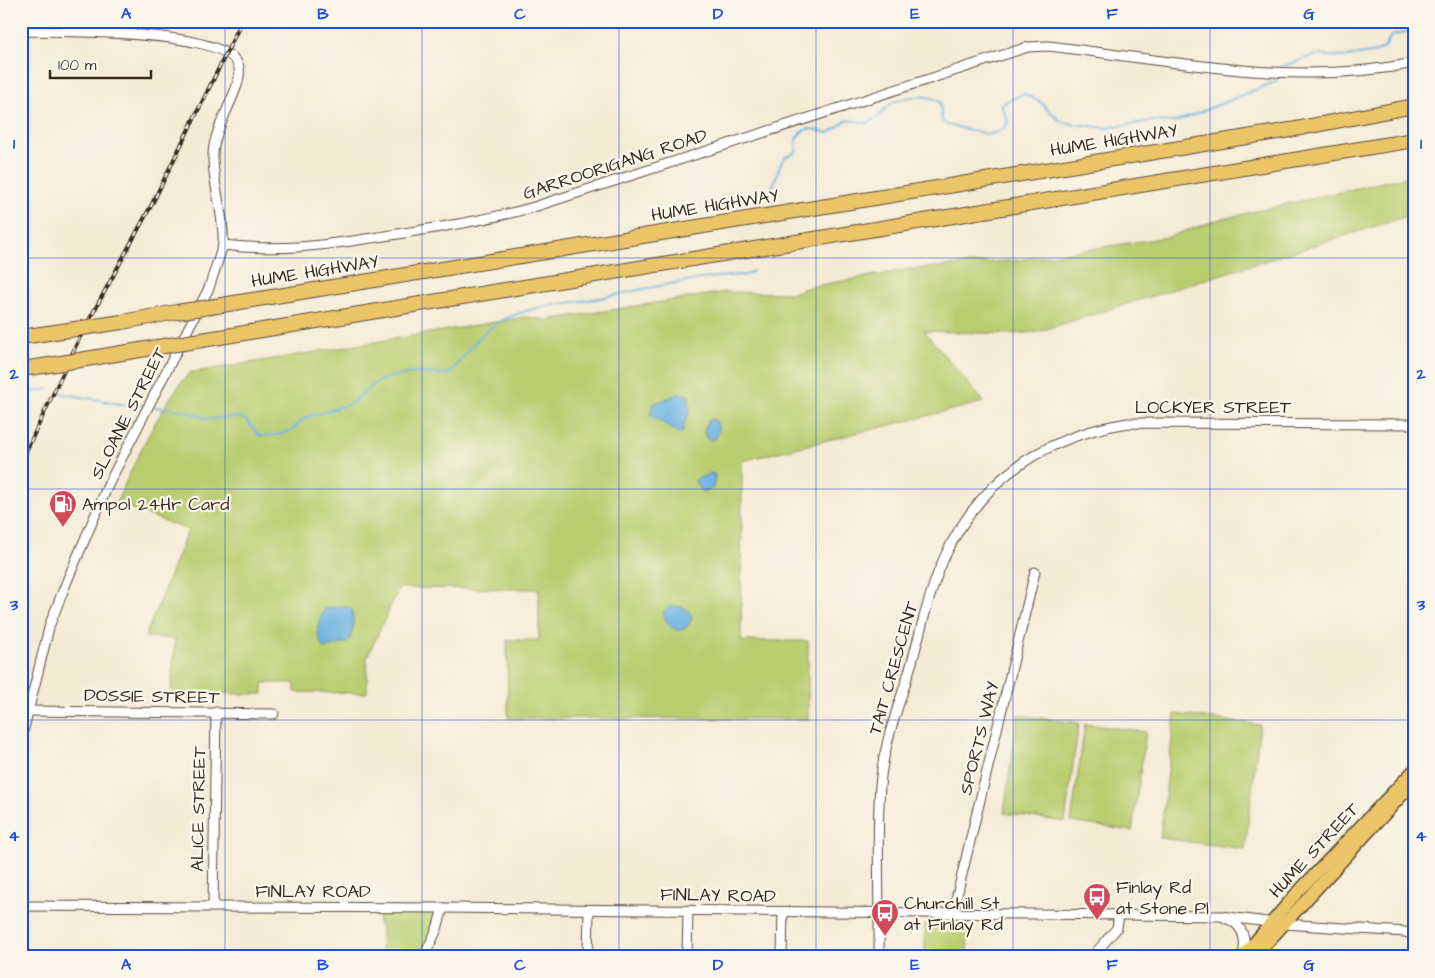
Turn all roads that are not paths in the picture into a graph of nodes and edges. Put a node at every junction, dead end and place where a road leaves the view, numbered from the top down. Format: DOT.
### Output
graph roads {
  1 [pos="21,31"];
  2 [pos="1414,63"];
  3 [pos="1414,106"];
  4 [pos="1414,140"];
  5 [pos="222,245"];
  6 [pos="21,337"];
  7 [pos="21,369"];
  8 [pos="1414,424"];
  9 [pos="1020,463"];
  10 [pos="1035,572"];
  11 [pos="29,711"];
  12 [pos="216,712"];
  13 [pos="274,714"];
  14 [pos="21,740"];
  15 [pos="1414,770"];
  16 [pos="1414,782"];
  17 [pos="21,906"];
  18 [pos="213,907"];
  19 [pos="443,908"];
  20 [pos="589,910"];
  21 [pos="688,911"];
  22 [pos="783,912"];
  23 [pos="880,912"];
  24 [pos="953,912"];
  25 [pos="1119,915"];
  26 [pos="1220,916"];
  27 [pos="1278,923"];
  28 [pos="1414,935"];
  29 [pos="1246,956"];
  30 [pos="424,957"];
  31 [pos="588,957"];
  32 [pos="688,957"];
  33 [pos="782,957"];
  34 [pos="879,957"];
  35 [pos="1092,957"];
  1 -- 5 [label="street"];
  2 -- 5 [label="street, GARROORIGANG ROAD"];
  3 -- 6 [label="highway, HUME HIGHWAY, bridge"];
  4 -- 7 [label="highway, bridge"];
  5 -- 11 [label="street, SLOANE STREET"];
  8 -- 9 [label="street, LOCKYER STREET"];
  9 -- 23 [label="street, TAIT CRESCENT"];
  10 -- 24 [label="street, SPORTS WAY"];
  11 -- 12 [label="street, DOSSIE STREET"];
  11 -- 14 [label="street, SLOANE STREET"];
  12 -- 13 [label="street, DOSSIE STREET"];
  12 -- 18 [label="street, ALICE STREET"];
  15 -- 27 [label="main road, HUME STREET"];
  16 -- 27 [label="main road, HUME STREET"];
  17 -- 18 [label="street, FINLAY ROAD"];
  18 -- 19 [label="street, FINLAY ROAD"];
  19 -- 20 [label="street, FINLAY ROAD"];
  19 -- 30 [label="street"];
  20 -- 21 [label="street, FINLAY ROAD"];
  20 -- 31 [label="street"];
  21 -- 22 [label="street, FINLAY ROAD"];
  21 -- 32 [label="street"];
  22 -- 23 [label="street, FINLAY ROAD"];
  22 -- 33 [label="street"];
  23 -- 24 [label="street, FINLAY ROAD"];
  23 -- 34 [label="street, TAIT CRESCENT"];
  24 -- 25 [label="street, FINLAY ROAD"];
  25 -- 26 [label="street, FINLAY ROAD"];
  25 -- 35 [label="street"];
  26 -- 27 [label="street, FINLAY ROAD"];
  26 -- 29 [label="street"];
  27 -- 28 [label="street, FINLAY ROAD"];
  27 -- 29 [label="main road, HUME STREET"];
}
